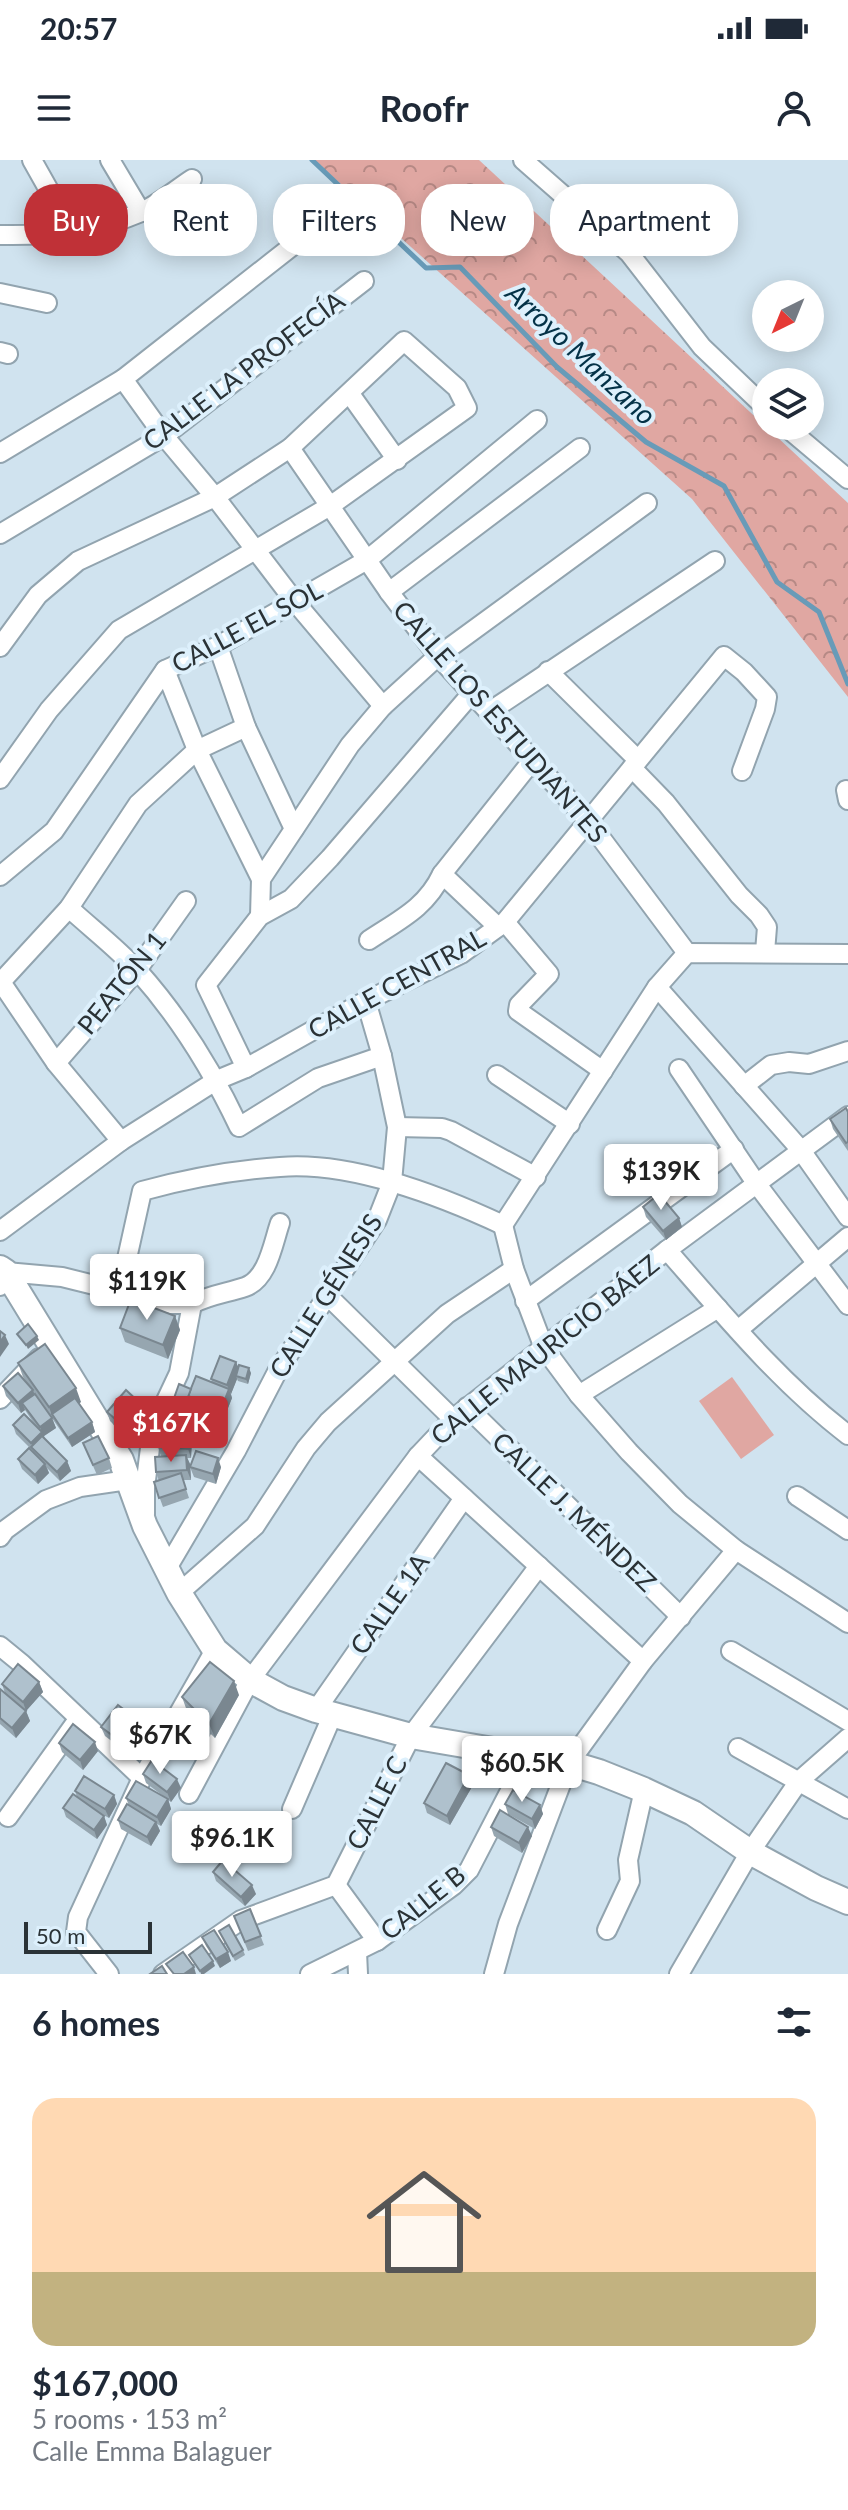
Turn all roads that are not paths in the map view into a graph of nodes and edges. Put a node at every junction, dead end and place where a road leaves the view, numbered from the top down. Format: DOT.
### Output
graph roads {
  1 [pos="32,160"];
  2 [pos="110,160"];
  3 [pos="523,160"];
  4 [pos="192,179"];
  5 [pos="45,184"];
  6 [pos="141,212"];
  7 [pos="128,216"];
  8 [pos="24,234"];
  9 [pos="0,235"];
  10 [pos="280,256"];
  11 [pos="364,281"];
  12 [pos="0,293"];
  13 [pos="47,303"];
  14 [pos="123,379"];
  15 [pos="350,394"];
  16 [pos="752,395"];
  17 [pos="537,420"];
  18 [pos="164,436"];
  19 [pos="802,440"];
  20 [pos="290,448"];
  21 [pos="580,448"];
  22 [pos="0,453"];
  23 [pos="397,460"];
  24 [pos="848,479"];
  25 [pos="215,497"];
  26 [pos="647,503"];
  27 [pos="330,506"];
  28 [pos="0,534"];
  29 [pos="256,550"];
  30 [pos="367,560"];
  31 [pos="715,561"];
  32 [pos="389,592"];
  33 [pos="296,603"];
  34 [pos="218,646"];
  35 [pos="0,647"];
  36 [pos="438,656"];
  37 [pos="165,670"];
  38 [pos="548,671"];
  39 [pos="472,693"];
  40 [pos="383,706"];
  41 [pos="489,712"];
  42 [pos="246,727"];
  43 [pos="197,750"];
  44 [pos="532,761"];
  45 [pos="635,764"];
  46 [pos="742,771"];
  47 [pos="0,779"];
  48 [pos="589,822"];
  49 [pos="294,829"];
  50 [pos="442,874"];
  51 [pos="0,876"];
  52 [pos="261,879"];
  53 [pos="186,901"];
  54 [pos="69,908"];
  55 [pos="260,916"];
  56 [pos="502,924"];
  57 [pos="369,940"];
  58 [pos="765,952"];
  59 [pos="687,953"];
  60 [pos="848,954"];
  61 [pos="137,970"];
  62 [pos="1,983"];
  63 [pos="657,987"];
  64 [pos="366,1001"];
  65 [pos="848,1051"];
  66 [pos="382,1056"];
  67 [pos="56,1063"];
  68 [pos="246,1068"];
  69 [pos="679,1069"];
  70 [pos="603,1071"];
  71 [pos="497,1075"];
  72 [pos="217,1080"];
  73 [pos="744,1086"];
  74 [pos="848,1116"];
  75 [pos="570,1124"];
  76 [pos="397,1127"];
  77 [pos="121,1141"];
  78 [pos="734,1149"];
  79 [pos="800,1149"];
  80 [pos="536,1177"];
  81 [pos="392,1182"];
  82 [pos="756,1183"];
  83 [pos="848,1217"];
  84 [pos="280,1223"];
  85 [pos="503,1225"];
  86 [pos="0,1231"];
  87 [pos="848,1237"];
  88 [pos="667,1250"];
  89 [pos="815,1262"];
  90 [pos="514,1269"];
  91 [pos="2,1275"];
  92 [pos="120,1290"];
  93 [pos="326,1294"];
  94 [pos="525,1301"];
  95 [pos="192,1304"];
  96 [pos="848,1305"];
  97 [pos="718,1308"];
  98 [pos="738,1330"];
  99 [pos="52,1345"];
  100 [pos="544,1348"];
  101 [pos="395,1361"];
  102 [pos="579,1395"];
  103 [pos="0,1399"];
  104 [pos="460,1413"];
  105 [pos="848,1435"];
  106 [pos="418,1456"];
  107 [pos="128,1480"];
  108 [pos="797,1496"];
  109 [pos="464,1498"];
  110 [pos="145,1526"];
  111 [pos="848,1530"];
  112 [pos="2,1531"];
  113 [pos="736,1550"];
  114 [pos="539,1566"];
  115 [pos="166,1570"];
  116 [pos="179,1593"];
  117 [pos="681,1617"];
  118 [pos="848,1623"];
  119 [pos="0,1646"];
  120 [pos="215,1650"];
  121 [pos="731,1651"];
  122 [pos="643,1661"];
  123 [pos="22,1664"];
  124 [pos="250,1680"];
  125 [pos="7,1684"];
  126 [pos="324,1712"];
  127 [pos="78,1720"];
  128 [pos="848,1721"];
  129 [pos="411,1736"];
  130 [pos="848,1738"];
  131 [pos="738,1748"];
  132 [pos="527,1758"];
  133 [pos="569,1763"];
  134 [pos="142,1778"];
  135 [pos="799,1781"];
  136 [pos="644,1790"];
  137 [pos="189,1794"];
  138 [pos="292,1809"];
  139 [pos="848,1809"];
  140 [pos="8,1817"];
  141 [pos="750,1852"];
  142 [pos="336,1885"];
  143 [pos="848,1902"];
  144 [pos="607,1930"];
  145 [pos="377,1941"];
  146 [pos="357,1952"];
  147 [pos="109,1974"];
  148 [pos="163,1974"];
  149 [pos="310,1974"];
  150 [pos="358,1974"];
  151 [pos="494,1974"];
  152 [pos="679,1974"];
  1 -- 5 [label="street"];
  2 -- 6 [label="street"];
  3 -- 16 [label="street"];
  4 -- 6 [label="street"];
  6 -- 7 [label="street"];
  8 -- 9 [label="street"];
  10 -- 14 [label="street"];
  11 -- 18 [label="street, CALLE LA PROFECÍA"];
  12 -- 13 [label="street"];
  14 -- 18 [label="street"];
  14 -- 22 [label="street"];
  15 -- 20 [label="street"];
  15 -- 23 [label="street"];
  15 -- 23 [label="street"];
  17 -- 30 [label="street, CALLE EL SOL"];
  18 -- 25 [label="street"];
  18 -- 28 [label="street, CALLE LA PROFECÍA"];
  19 -- 24 [label="street"];
  20 -- 25 [label="street"];
  20 -- 27 [label="street, CALLE LOS ESTUDIANTES"];
  21 -- 32 [label="street"];
  23 -- 27 [label="street"];
  25 -- 29 [label="street"];
  25 -- 35 [label="street"];
  26 -- 36 [label="street"];
  27 -- 29 [label="street"];
  27 -- 30 [label="street, CALLE LOS ESTUDIANTES"];
  29 -- 33 [label="street"];
  29 -- 47 [label="street"];
  30 -- 32 [label="street, CALLE LOS ESTUDIANTES"];
  30 -- 33 [label="street, CALLE EL SOL"];
  31 -- 38 [label="street"];
  32 -- 36 [label="street, CALLE LOS ESTUDIANTES"];
  33 -- 34 [label="street, CALLE EL SOL"];
  33 -- 40 [label="street"];
  34 -- 37 [label="street, CALLE EL SOL"];
  34 -- 42 [label="street"];
  36 -- 39 [label="street, CALLE LOS ESTUDIANTES"];
  36 -- 40 [label="street"];
  37 -- 43 [label="street"];
  37 -- 51 [label="street, CALLE EL SOL"];
  38 -- 41 [label="street"];
  38 -- 45 [label="street"];
  39 -- 41 [label="street, CALLE LOS ESTUDIANTES"];
  39 -- 55 [label="street"];
  40 -- 49 [label="street"];
  41 -- 44 [label="street, CALLE LOS ESTUDIANTES"];
  42 -- 43 [label="street"];
  42 -- 49 [label="street"];
  43 -- 52 [label="street"];
  43 -- 54 [label="street"];
  44 -- 48 [label="street, CALLE LOS ESTUDIANTES"];
  44 -- 50 [label="street"];
  45 -- 46 [label="street, CALLE CENTRAL"];
  45 -- 48 [label="street, CALLE CENTRAL"];
  45 -- 58 [label="street"];
  48 -- 56 [label="street, CALLE CENTRAL"];
  48 -- 59 [label="street, CALLE LOS ESTUDIANTES"];
  49 -- 52 [label="street"];
  50 -- 56 [label="street"];
  50 -- 57 [label="street"];
  52 -- 55 [label="street"];
  53 -- 61 [label="street, PEATÓN 1"];
  54 -- 61 [label="street"];
  54 -- 62 [label="street"];
  55 -- 68 [label="street"];
  56 -- 64 [label="street, CALLE CENTRAL"];
  56 -- 70 [label="street"];
  58 -- 59 [label="street"];
  58 -- 60 [label="street"];
  59 -- 63 [label="street"];
  61 -- 67 [label="street, PEATÓN 1"];
  61 -- 72 [label="street"];
  62 -- 67 [label="street"];
  63 -- 70 [label="street"];
  63 -- 73 [label="street"];
  64 -- 66 [label="street, CALLE GÉNESIS"];
  64 -- 68 [label="street, CALLE CENTRAL"];
  65 -- 73 [label="street"];
  66 -- 72 [label="street"];
  66 -- 76 [label="street, CALLE GÉNESIS"];
  67 -- 77 [label="street"];
  68 -- 72 [label="street, CALLE CENTRAL"];
  69 -- 78 [label="street"];
  70 -- 75 [label="street"];
  71 -- 75 [label="street"];
  72 -- 77 [label="street, CALLE CENTRAL"];
  73 -- 79 [label="street"];
  74 -- 79 [label="street, CALLE MAURICIO BÁEZ"];
  75 -- 80 [label="street"];
  76 -- 80 [label="street"];
  76 -- 81 [label="street, CALLE GÉNESIS"];
  77 -- 86 [label="street, CALLE CENTRAL"];
  78 -- 82 [label="street"];
  78 -- 94 [label="street"];
  79 -- 82 [label="street, CALLE MAURICIO BÁEZ"];
  79 -- 83 [label="street"];
  80 -- 85 [label="street"];
  81 -- 85 [label="street"];
  81 -- 92 [label="street"];
  81 -- 93 [label="street, CALLE GÉNESIS"];
  82 -- 88 [label="street, CALLE MAURICIO BÁEZ"];
  82 -- 89 [label="street"];
  84 -- 95 [label="street"];
  85 -- 90 [label="street"];
  87 -- 89 [label="street"];
  88 -- 97 [label="street"];
  88 -- 100 [label="street, CALLE MAURICIO BÁEZ"];
  89 -- 96 [label="street"];
  89 -- 98 [label="street"];
  90 -- 94 [label="street"];
  90 -- 101 [label="street"];
  91 -- 92 [label="street"];
  91 -- 99 [label="street"];
  92 -- 95 [label="street"];
  93 -- 101 [label="street, CALLE J. MÉNDEZ"];
  93 -- 115 [label="street, CALLE GÉNESIS"];
  94 -- 100 [label="street"];
  95 -- 110 [label="street"];
  97 -- 98 [label="street"];
  97 -- 102 [label="street"];
  98 -- 105 [label="street"];
  99 -- 103 [label="street"];
  99 -- 107 [label="street"];
  100 -- 102 [label="street"];
  100 -- 104 [label="street, CALLE MAURICIO BÁEZ"];
  101 -- 104 [label="street, CALLE J. MÉNDEZ"];
  101 -- 116 [label="street"];
  102 -- 113 [label="street"];
  104 -- 106 [label="street, CALLE MAURICIO BÁEZ"];
  104 -- 117 [label="street, CALLE J. MÉNDEZ"];
  106 -- 109 [label="street"];
  106 -- 124 [label="street, CALLE MAURICIO BÁEZ"];
  107 -- 110 [label="street"];
  107 -- 112 [label="street"];
  108 -- 111 [label="street"];
  109 -- 114 [label="street"];
  109 -- 126 [label="street, CALLE 1A"];
  110 -- 115 [label="street"];
  113 -- 117 [label="street"];
  113 -- 118 [label="street"];
  114 -- 122 [label="street"];
  114 -- 129 [label="street, CALLE C"];
  115 -- 116 [label="street"];
  116 -- 120 [label="street"];
  117 -- 122 [label="street"];
  119 -- 123 [label="street"];
  120 -- 124 [label="street"];
  120 -- 134 [label="street"];
  121 -- 128 [label="street"];
  122 -- 133 [label="street"];
  123 -- 125 [label="street"];
  123 -- 127 [label="street"];
  124 -- 126 [label="street"];
  124 -- 137 [label="street, CALLE MAURICIO BÁEZ"];
  126 -- 129 [label="street"];
  126 -- 138 [label="street, CALLE 1A"];
  127 -- 134 [label="street"];
  127 -- 140 [label="street"];
  129 -- 132 [label="street"];
  129 -- 142 [label="street, CALLE C"];
  130 -- 135 [label="street"];
  131 -- 135 [label="street"];
  132 -- 133 [label="street"];
  132 -- 145 [label="street, CALLE B"];
  133 -- 136 [label="street"];
  133 -- 151 [label="street"];
  134 -- 147 [label="street"];
  135 -- 139 [label="street"];
  135 -- 141 [label="street"];
  136 -- 141 [label="street"];
  136 -- 144 [label="street"];
  141 -- 143 [label="street"];
  141 -- 152 [label="street"];
  142 -- 145 [label="street"];
  142 -- 148 [label="street"];
  145 -- 146 [label="street, CALLE B"];
  146 -- 149 [label="street, CALLE B"];
  146 -- 150 [label="street"];
}
